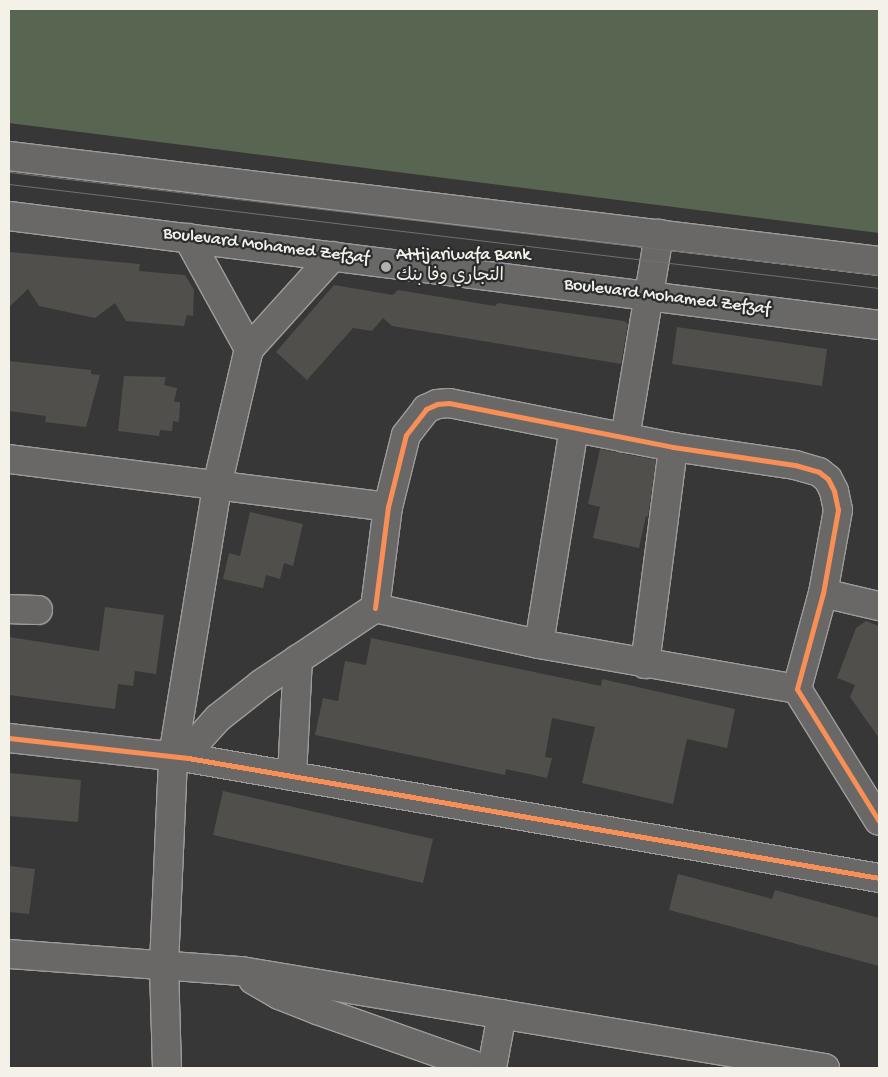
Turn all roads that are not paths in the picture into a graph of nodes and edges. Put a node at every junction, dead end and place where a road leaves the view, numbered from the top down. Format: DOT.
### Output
graph roads {
  1 [pos="9,156"];
  2 [pos="9,216"];
  3 [pos="659,234"];
  4 [pos="188,238"];
  5 [pos="333,256"];
  6 [pos="879,261"];
  7 [pos="648,298"];
  8 [pos="879,325"];
  9 [pos="249,349"];
  10 [pos="574,428"];
  11 [pos="625,438"];
  12 [pos="673,447"];
  13 [pos="9,459"];
  14 [pos="217,486"];
  15 [pos="388,507"];
  16 [pos="823,593"];
  17 [pos="879,606"];
  18 [pos="375,608"];
  19 [pos="9,609"];
  20 [pos="38,610"];
  21 [pos="539,644"];
  22 [pos="298,659"];
  23 [pos="645,664"];
  24 [pos="797,690"];
  25 [pos="9,738"];
  26 [pos="180,757"];
  27 [pos="292,776"];
  28 [pos="879,821"];
  29 [pos="879,878"];
  30 [pos="9,954"];
  31 [pos="164,965"];
  32 [pos="241,971"];
  33 [pos="502,1014"];
  34 [pos="167,1068"];
  35 [pos="482,1068"];
  36 [pos="492,1068"];
  37 [pos="825,1068"];
  1 -- 3 [label="street"];
  2 -- 4 [label="street, Boulevard Mohamed Zefzaf"];
  3 -- 6 [label="street"];
  3 -- 7 [label="street"];
  4 -- 5 [label="street, Boulevard Mohamed Zefzaf"];
  4 -- 9 [label="street"];
  5 -- 7 [label="street, Boulevard Mohamed Zefzaf"];
  5 -- 9 [label="street"];
  7 -- 8 [label="street, Boulevard Mohamed Zefzaf"];
  7 -- 11 [label="street"];
  9 -- 14 [label="street"];
  10 -- 11 [label="street"];
  10 -- 15 [label="street"];
  10 -- 21 [label="street"];
  11 -- 12 [label="street"];
  12 -- 16 [label="street"];
  12 -- 23 [label="street"];
  13 -- 14 [label="street"];
  14 -- 15 [label="street"];
  14 -- 26 [label="street"];
  15 -- 18 [label="street"];
  16 -- 17 [label="street"];
  16 -- 24 [label="street"];
  18 -- 21 [label="street"];
  18 -- 22 [label="street"];
  19 -- 20 [label="street"];
  21 -- 23 [label="street"];
  22 -- 26 [label="street"];
  22 -- 27 [label="street"];
  23 -- 24 [label="street"];
  24 -- 28 [label="street"];
  25 -- 26 [label="street"];
  26 -- 27 [label="street"];
  26 -- 31 [label="street"];
  27 -- 29 [label="street"];
  30 -- 31 [label="street"];
  31 -- 32 [label="street"];
  31 -- 34 [label="street"];
  32 -- 33 [label="street"];
  32 -- 35 [label="street"];
  33 -- 36 [label="street"];
  33 -- 37 [label="street"];
}
